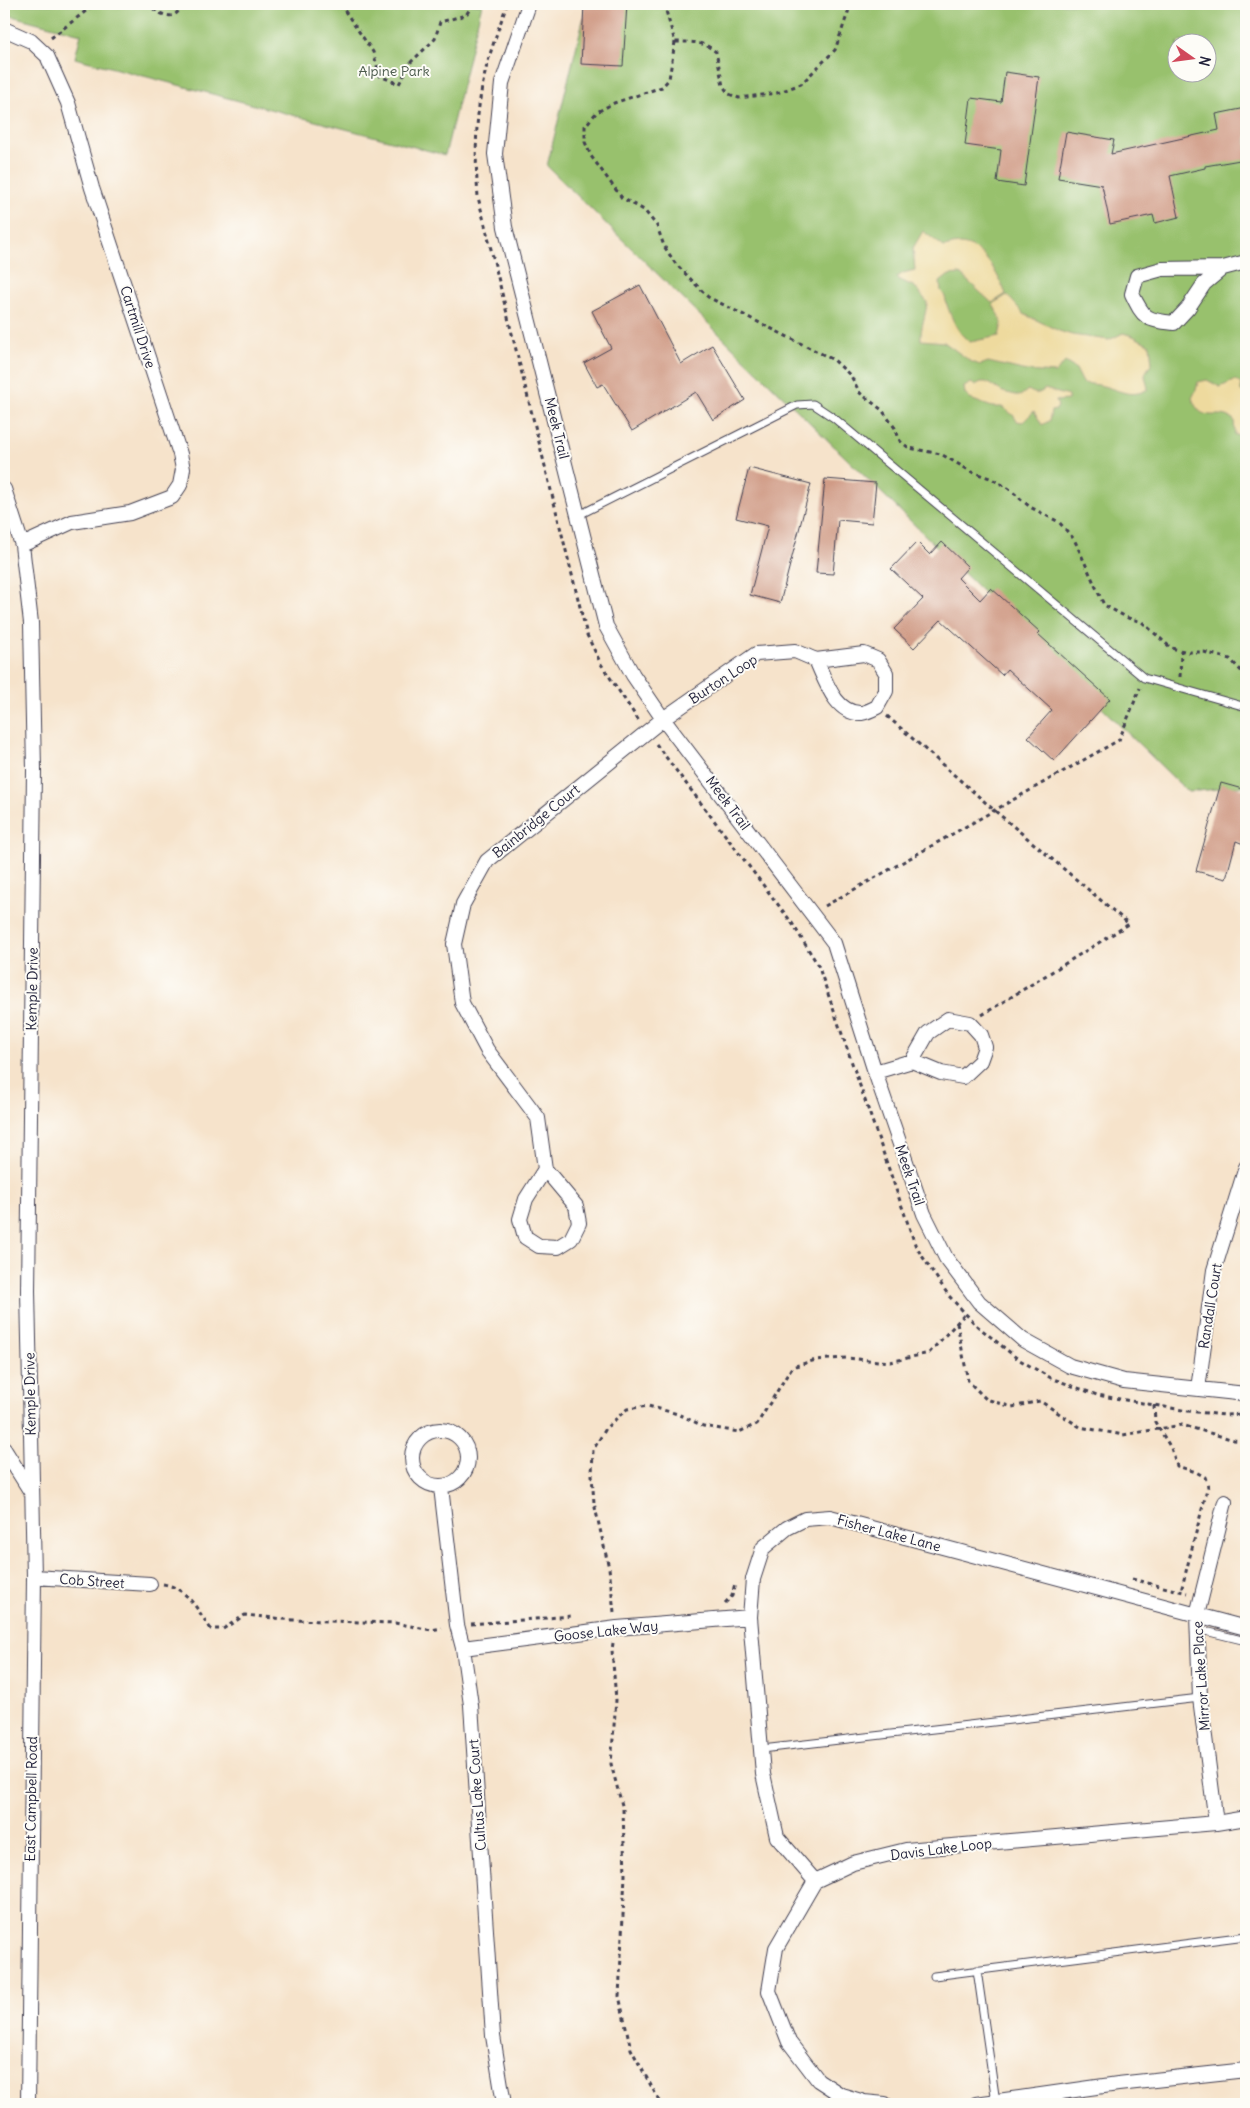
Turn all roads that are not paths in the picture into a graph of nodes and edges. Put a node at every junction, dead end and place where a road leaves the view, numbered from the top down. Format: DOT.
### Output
graph roads {
  1 [pos="529,4"];
  2 [pos="4,29"];
  3 [pos="1246,262"];
  4 [pos="1223,268"];
  5 [pos="4,489"];
  6 [pos="579,514"];
  7 [pos="22,545"];
  8 [pos="816,660"];
  9 [pos="1246,707"];
  10 [pos="663,719"];
  11 [pos="912,1061"];
  12 [pos="875,1072"];
  13 [pos="1246,1168"];
  14 [pos="545,1169"];
  15 [pos="1198,1388"];
  16 [pos="1246,1394"];
  17 [pos="4,1449"];
  18 [pos="441,1487"];
  19 [pos="31,1493"];
  20 [pos="1225,1502"];
  21 [pos="34,1577"];
  22 [pos="150,1584"];
  23 [pos="750,1617"];
  24 [pos="1197,1622"];
  25 [pos="1246,1628"];
  26 [pos="1246,1641"];
  27 [pos="463,1648"];
  28 [pos="1200,1698"];
  29 [pos="762,1749"];
  30 [pos="1246,1818"];
  31 [pos="1216,1823"];
  32 [pos="815,1881"];
  33 [pos="1246,1936"];
  34 [pos="977,1970"];
  35 [pos="934,1976"];
  36 [pos="1246,2070"];
  37 [pos="863,2103"];
  38 [pos="991,2103"];
  39 [pos="28,2104"];
  40 [pos="504,2104"];
  41 [pos="884,2104"];
  42 [pos="976,2104"];
  1 -- 6 [label="street, Meek Trail"];
  2 -- 7 [label="street, Cartmill Drive"];
  3 -- 4 [label="street"];
  4 -- 4 [label="street"];
  5 -- 7 [label="street, Kemple Drive"];
  6 -- 9 [label="lane"];
  6 -- 10 [label="street, Meek Trail"];
  7 -- 19 [label="street, Kemple Drive"];
  8 -- 8 [label="street, Burton Loop"];
  8 -- 10 [label="street, Burton Loop"];
  10 -- 12 [label="street, Meek Trail"];
  10 -- 14 [label="street, Bainbridge Court"];
  11 -- 11 [label="street"];
  11 -- 12 [label="street"];
  12 -- 15 [label="street, Meek Trail"];
  13 -- 15 [label="street, Randall Court"];
  14 -- 14 [label="street"];
  15 -- 16 [label="street, Meek Trail"];
  17 -- 19 [label="street"];
  18 -- 18 [label="street"];
  18 -- 27 [label="street, Cultus Lake Court"];
  19 -- 21 [label="street, East Campbell Road"];
  20 -- 24 [label="street, Mirror Lake Place"];
  21 -- 22 [label="street, Cob Street"];
  21 -- 39 [label="street, East Campbell Road"];
  23 -- 24 [label="street, Fisher Lake Lane"];
  23 -- 27 [label="street, Goose Lake Way"];
  23 -- 29 [label="street, Fisher Lake Lane"];
  24 -- 25 [label="street, Fisher Lake Lane"];
  24 -- 26 [label="lane, Fisher Lake Lane"];
  24 -- 28 [label="street, Mirror Lake Place"];
  27 -- 40 [label="street, Cultus Lake Court"];
  28 -- 29 [label="lane"];
  28 -- 31 [label="street, Mirror Lake Place"];
  29 -- 32 [label="street, Fisher Lake Lane"];
  30 -- 31 [label="street, Davis Lake Loop"];
  31 -- 32 [label="street, Davis Lake Loop"];
  32 -- 37 [label="street"];
  33 -- 34 [label="lane"];
  34 -- 35 [label="lane"];
  34 -- 38 [label="lane"];
  36 -- 38 [label="street"];
  37 -- 41 [label="street"];
  38 -- 42 [label="street"];
}
